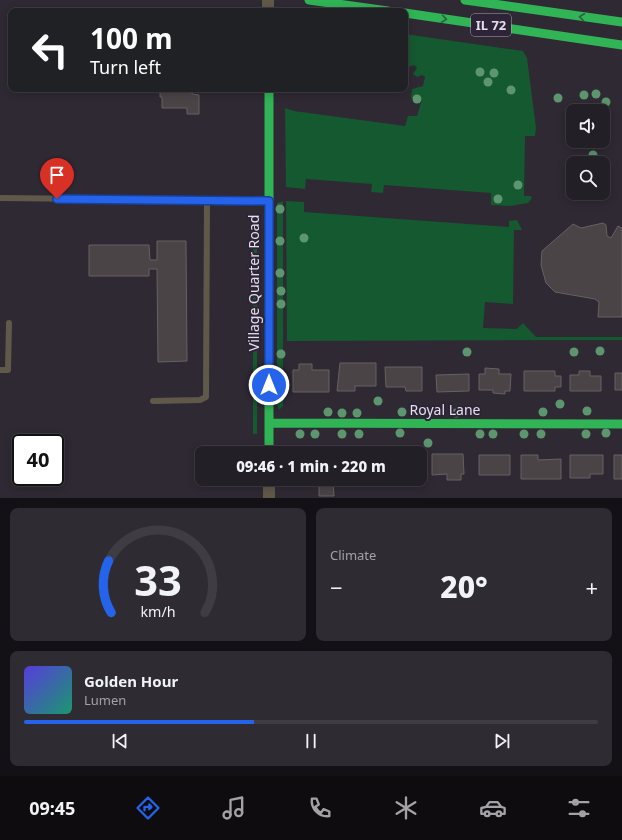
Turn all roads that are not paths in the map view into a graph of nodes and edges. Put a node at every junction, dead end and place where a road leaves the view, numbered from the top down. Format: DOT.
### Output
graph roads {
  1 [pos="309,0"];
  2 [pos="465,0"];
  3 [pos="366,8"];
  4 [pos="408,13"];
  5 [pos="621,22"];
  6 [pos="620,42"];
  7 [pos="268,92"];
  8 [pos="0,198"];
  9 [pos="207,201"];
  10 [pos="269,201"];
  11 [pos="9,323"];
  12 [pos="0,370"];
  13 [pos="153,400"];
  14 [pos="269,423"];
  15 [pos="622,424"];
  16 [pos="269,446"];
  17 [pos="269,486"];
  18 [pos="269,498"];
  1 -- 3 [label="street"];
  5 -- 2 [label="street, IL 72, one-way"];
  4 -- 6 [label="street, IL 72, one-way"];
  7 -- 10 [label="street, Village Quarter Road"];
  8 -- 9 [label="lane"];
  9 -- 10 [label="lane"];
  9 -- 13 [label="lane"];
  10 -- 14 [label="street, Village Quarter Road"];
  11 -- 12 [label="lane"];
  14 -- 15 [label="street, Royal Lane"];
  14 -- 16 [label="street, Village Quarter Road"];
  17 -- 18 [label="street"];
}
